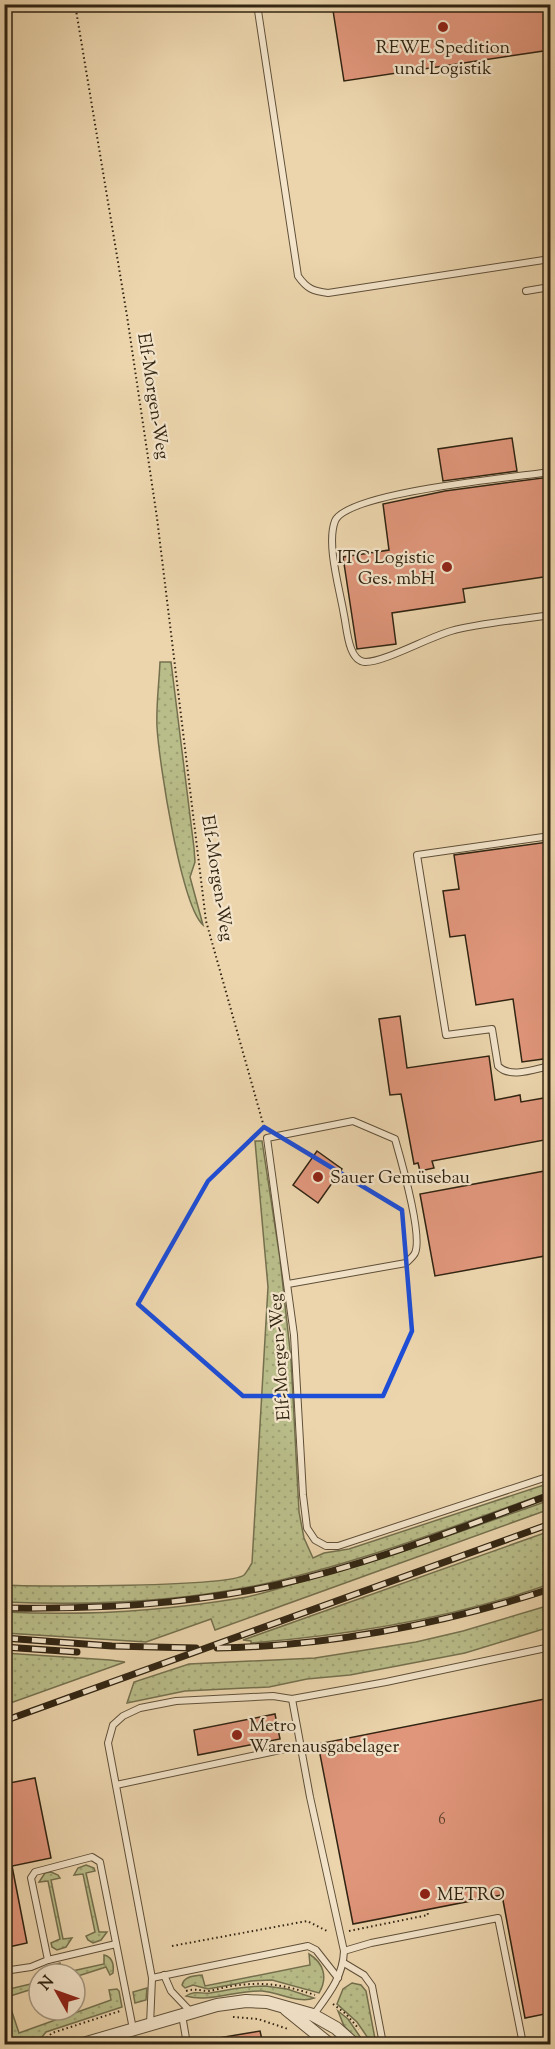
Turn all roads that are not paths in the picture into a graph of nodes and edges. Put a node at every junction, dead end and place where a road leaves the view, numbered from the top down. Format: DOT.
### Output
graph roads {
  1 [pos="257,4"];
  2 [pos="550,259"];
  3 [pos="550,287"];
  4 [pos="526,291"];
  5 [pos="550,472"];
  6 [pos="550,615"];
  7 [pos="550,836"];
  8 [pos="550,1066"];
  9 [pos="288,1284"];
  10 [pos="550,1476"];
  11 [pos="550,1649"];
  12 [pos="292,1699"];
  13 [pos="299,1746"];
  14 [pos="116,1785"];
  15 [pos="116,1944"];
  16 [pos="344,1951"];
  17 [pos="48,1960"];
  18 [pos="344,1963"];
  19 [pos="4,1971"];
  20 [pos="164,1976"];
  21 [pos="152,1978"];
  22 [pos="338,1978"];
  23 [pos="186,2014"];
  24 [pos="306,2024"];
  25 [pos="150,2025"];
  26 [pos="133,2030"];
  27 [pos="83,2044"];
  28 [pos="187,2044"];
  29 [pos="329,2044"];
  30 [pos="354,2044"];
  31 [pos="383,2044"];
  32 [pos="523,2044"];
  1 -- 2 [label="lane"];
  3 -- 4 [label="lane"];
  5 -- 6 [label="lane"];
  7 -- 8 [label="lane"];
  9 -- 9 [label="lane, Elf-Morgen-Weg"];
  9 -- 10 [label="lane, Elf-Morgen-Weg"];
  11 -- 12 [label="lane"];
  12 -- 13 [label="lane"];
  12 -- 14 [label="lane"];
  13 -- 14 [label="lane"];
  13 -- 16 [label="lane"];
  14 -- 21 [label="lane"];
  15 -- 17 [label="lane"];
  15 -- 17 [label="lane"];
  15 -- 26 [label="lane"];
  16 -- 18 [label="lane"];
  16 -- 32 [label="lane"];
  17 -- 19 [label="lane"];
  18 -- 22 [label="lane"];
  18 -- 31 [label="lane"];
  20 -- 21 [label="lane"];
  20 -- 22 [label="lane"];
  20 -- 23 [label="lane"];
  21 -- 25 [label="lane"];
  22 -- 24 [label="lane"];
  23 -- 24 [label="street"];
  23 -- 25 [label="street"];
  23 -- 28 [label="lane"];
  24 -- 29 [label="street"];
  24 -- 30 [label="street"];
  25 -- 26 [label="street"];
  26 -- 27 [label="street"];
}
